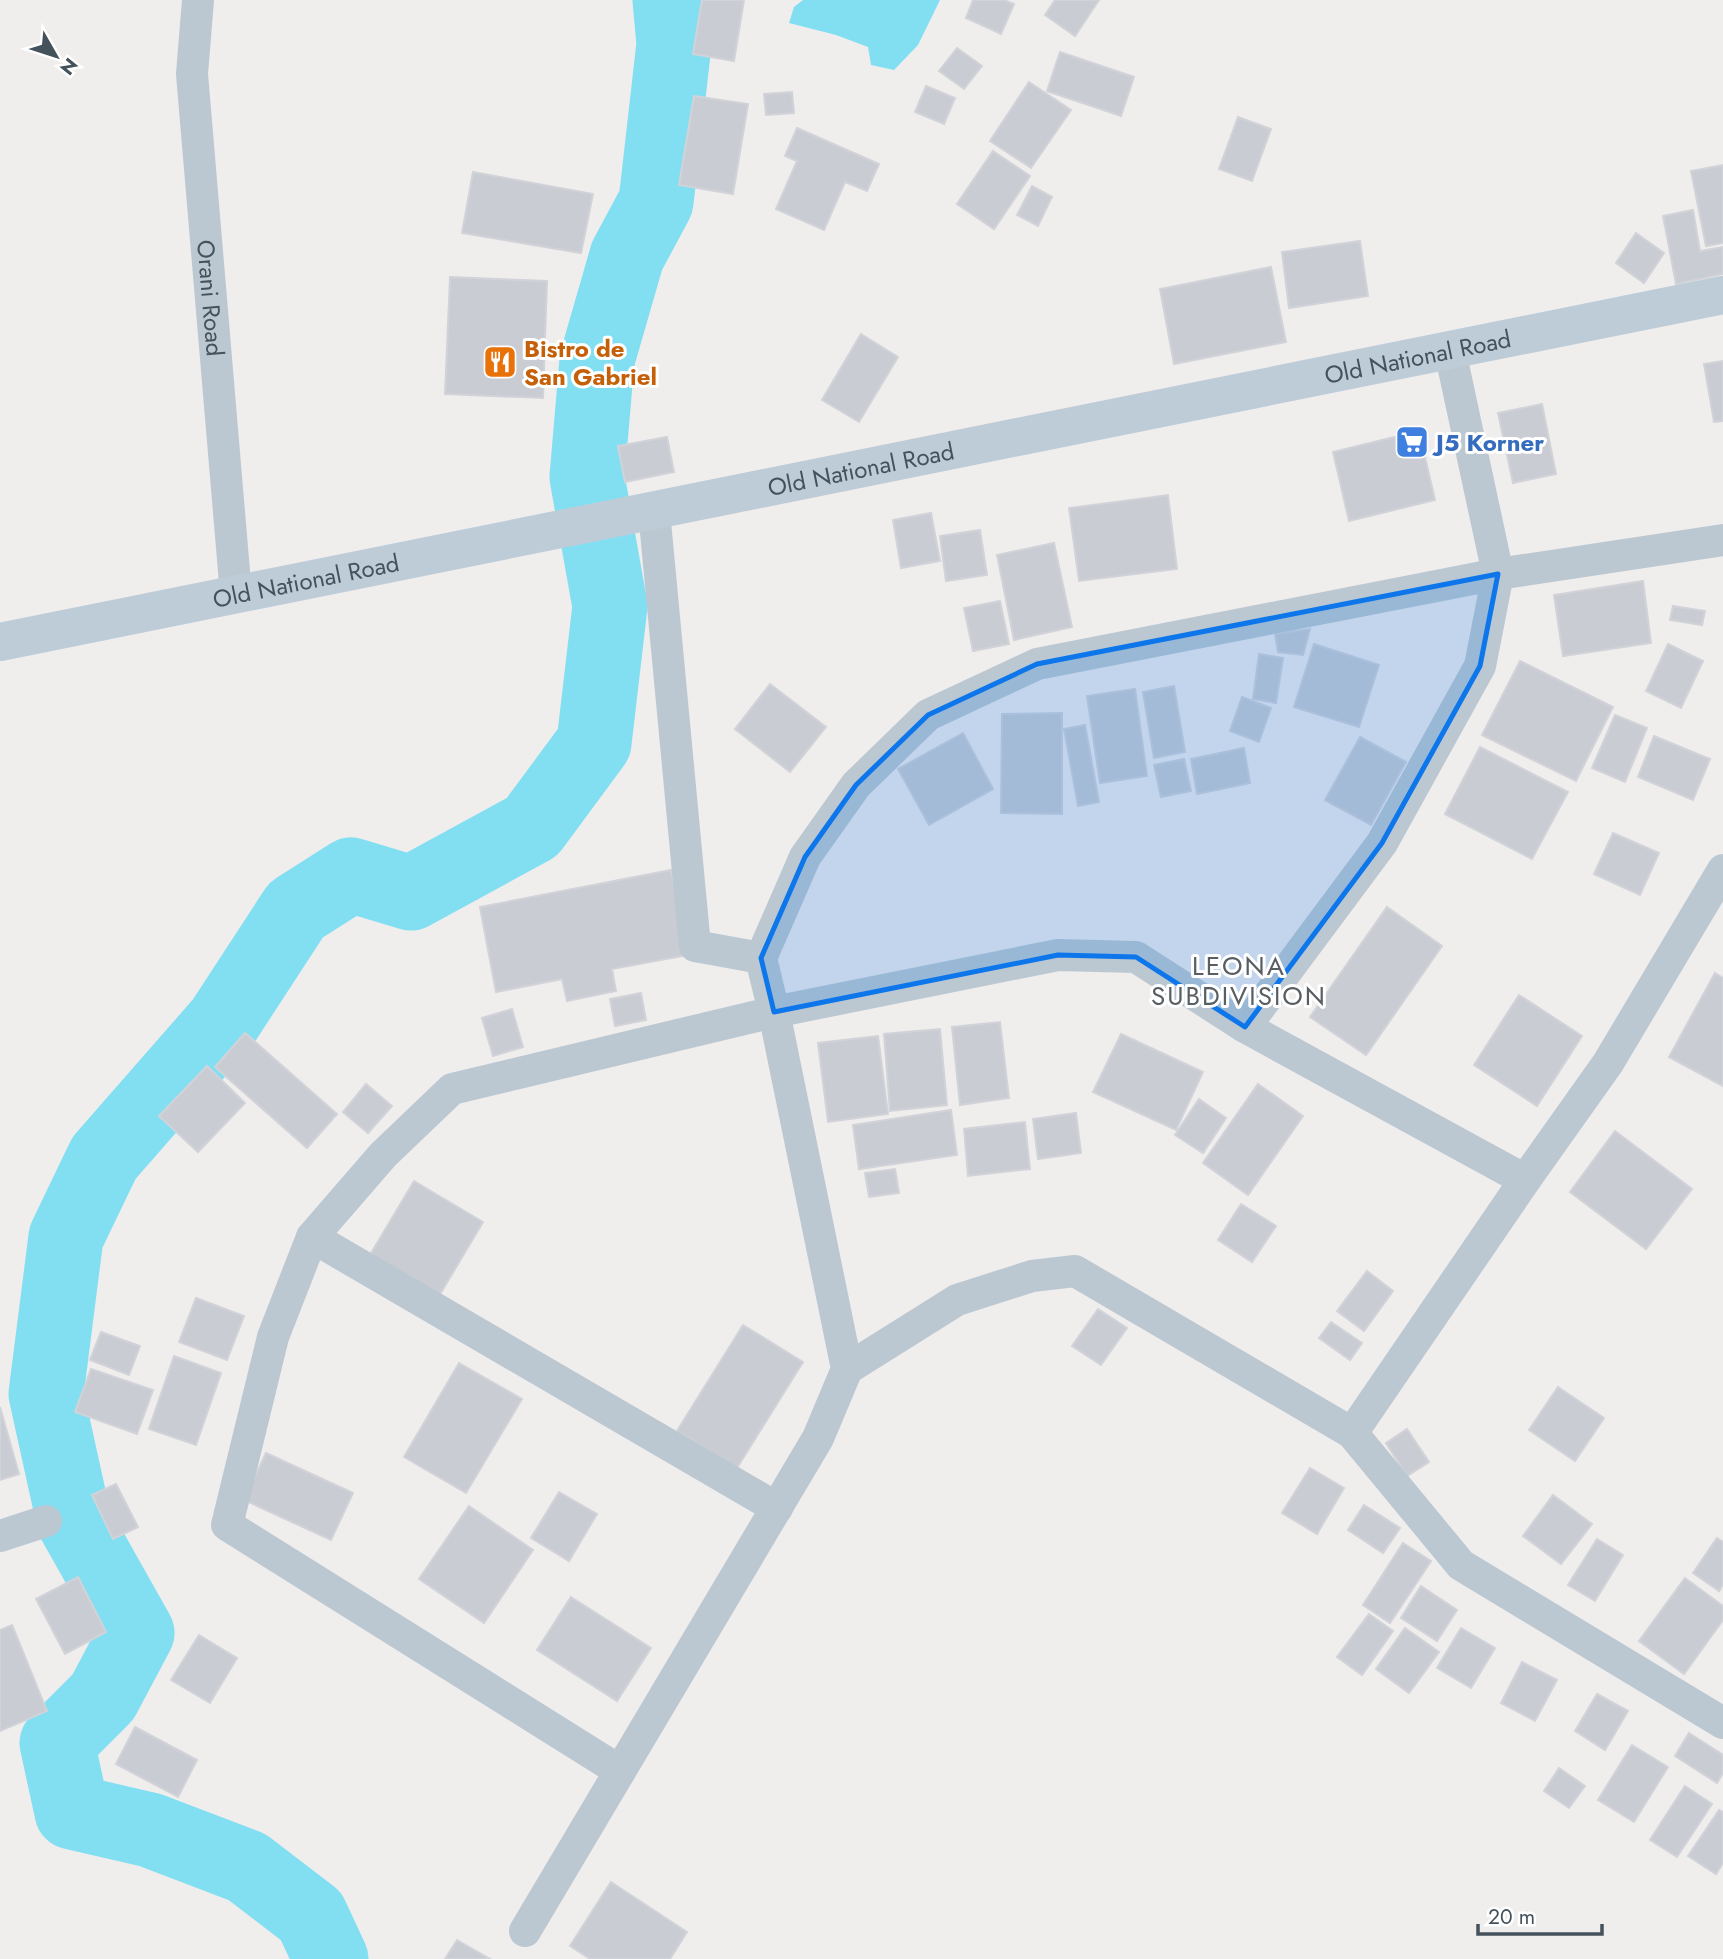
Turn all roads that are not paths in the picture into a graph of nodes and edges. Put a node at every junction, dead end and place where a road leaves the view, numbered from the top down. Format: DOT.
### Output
graph roads {
  1 [pos="198,0"];
  2 [pos="1723,295"];
  3 [pos="1450,351"];
  4 [pos="647,512"];
  5 [pos="1723,540"];
  6 [pos="1498,574"];
  7 [pos="236,595"];
  8 [pos="0,642"];
  9 [pos="1723,870"];
  10 [pos="761,958"];
  11 [pos="774,1012"];
  12 [pos="1245,1027"];
  13 [pos="1525,1180"];
  14 [pos="313,1237"];
  15 [pos="847,1369"];
  16 [pos="1352,1433"];
  17 [pos="777,1508"];
  18 [pos="46,1521"];
  19 [pos="0,1536"];
  20 [pos="1723,1723"];
  21 [pos="620,1771"];
  22 [pos="524,1931"];
  1 -- 7 [label="street, Orani Road"];
  2 -- 3 [label="main road, Old National Road"];
  3 -- 4 [label="main road, Old National Road"];
  3 -- 6 [label="street"];
  4 -- 7 [label="main road, Old National Road"];
  4 -- 10 [label="street"];
  5 -- 6 [label="street"];
  6 -- 10 [label="street"];
  6 -- 12 [label="street"];
  7 -- 8 [label="main road, Old National Road"];
  9 -- 13 [label="street"];
  10 -- 11 [label="street"];
  11 -- 12 [label="street"];
  11 -- 14 [label="street"];
  11 -- 15 [label="street"];
  12 -- 13 [label="street"];
  13 -- 16 [label="street"];
  14 -- 17 [label="street"];
  14 -- 21 [label="street"];
  15 -- 16 [label="street"];
  15 -- 17 [label="street"];
  16 -- 20 [label="street"];
  17 -- 21 [label="street"];
  18 -- 19 [label="street"];
  21 -- 22 [label="street"];
}
